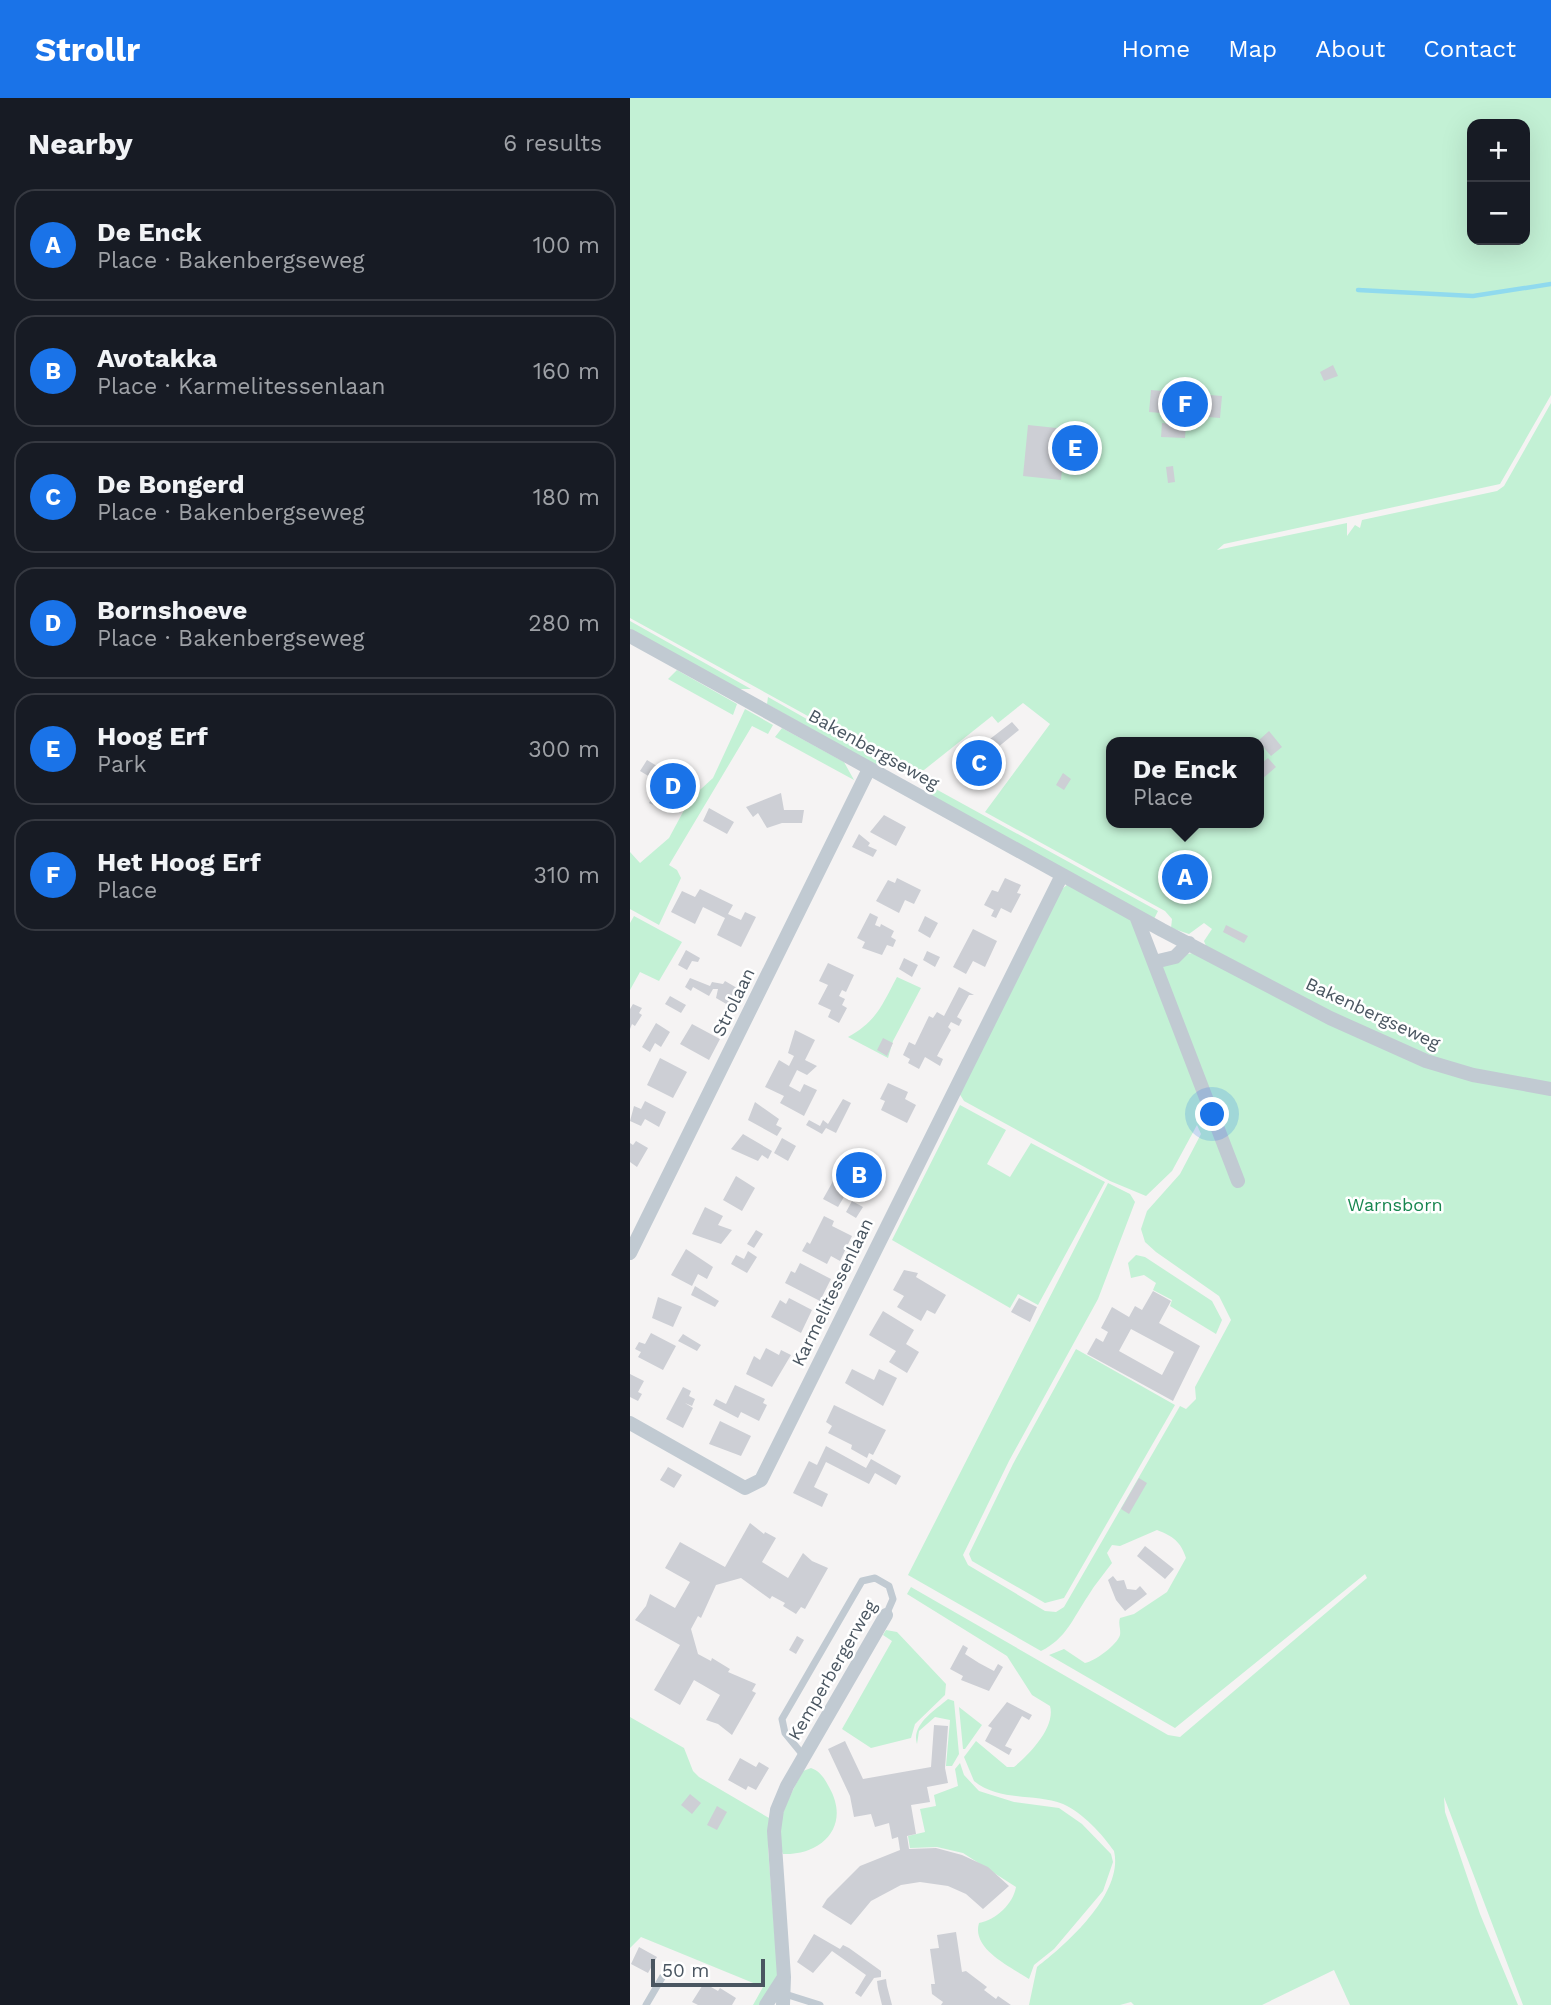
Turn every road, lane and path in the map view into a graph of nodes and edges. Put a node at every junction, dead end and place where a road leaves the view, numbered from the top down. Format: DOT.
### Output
graph roads {
  1 [pos="630,636"];
  2 [pos="869,769"];
  3 [pos="1062,874"];
  4 [pos="1136,916"];
  5 [pos="1189,943"];
  6 [pos="1154,962"];
  7 [pos="1551,1090"];
  8 [pos="1238,1181"];
  9 [pos="630,1253"];
  10 [pos="630,1423"];
  11 [pos="886,1615"];
  12 [pos="804,1757"];
  13 [pos="663,1976"];
  14 [pos="782,1991"];
  15 [pos="646,2005"];
  16 [pos="766,2005"];
  17 [pos="820,2005"];
  1 -- 2 [label="street, Bakenbergseweg"];
  2 -- 3 [label="street, Bakenbergseweg"];
  2 -- 9 [label="street, Strolaan"];
  3 -- 4 [label="street, Bakenbergseweg"];
  3 -- 10 [label="street, Karmelitessenlaan"];
  4 -- 5 [label="street, Bakenbergseweg"];
  4 -- 6 [label="street"];
  5 -- 6 [label="street"];
  5 -- 7 [label="street, Bakenbergseweg"];
  6 -- 8 [label="street"];
  11 -- 12 [label="street, Kemperbergerweg"];
  11 -- 12 [label="lane, Kemperbergerweg"];
  12 -- 14 [label="street, Kemperbergerweg"];
  13 -- 15 [label="lane"];
  14 -- 16 [label="street"];
  14 -- 17 [label="lane"];
}
